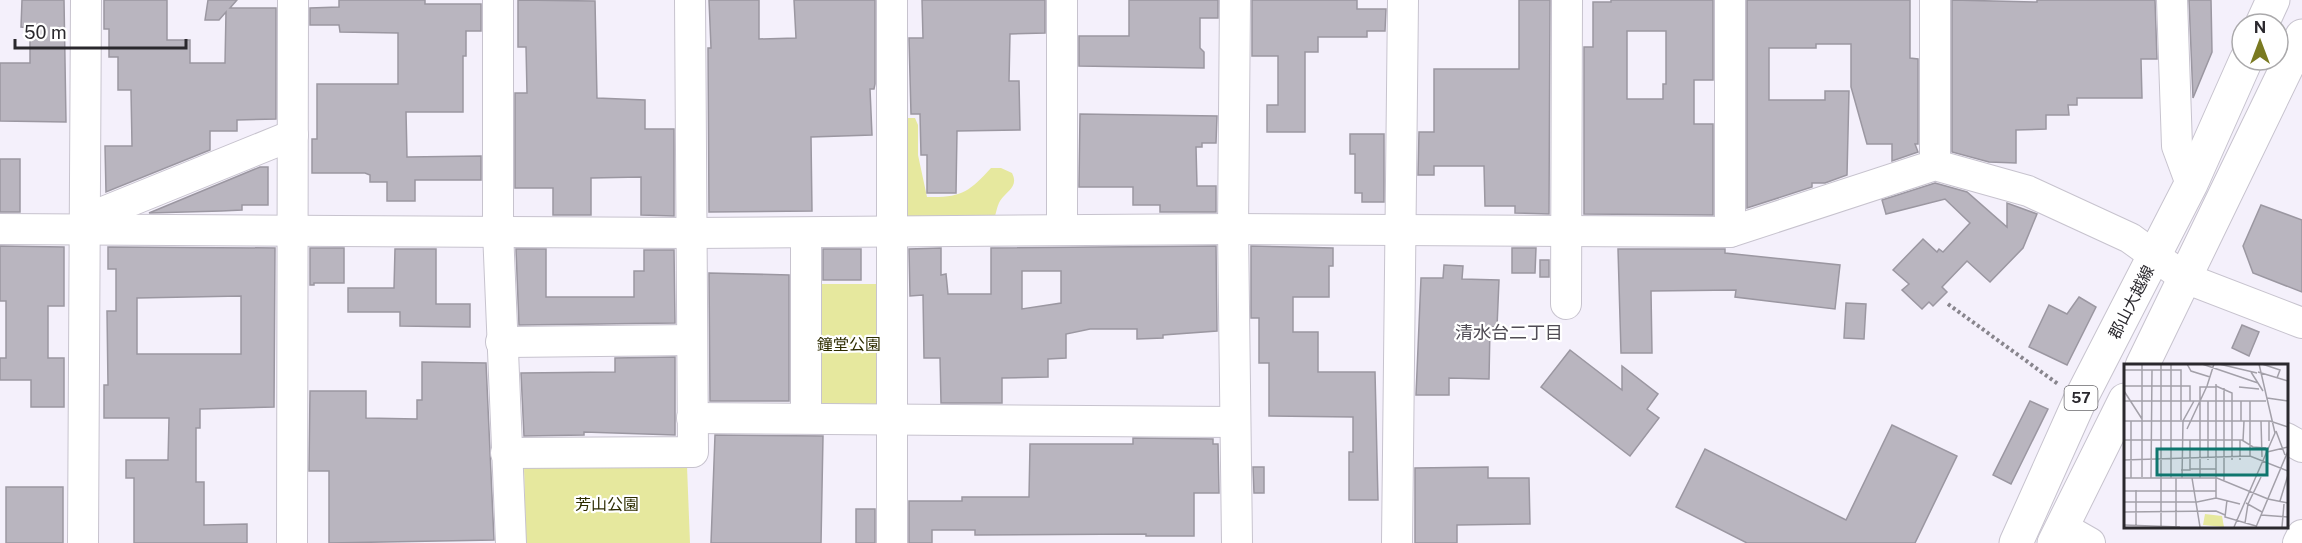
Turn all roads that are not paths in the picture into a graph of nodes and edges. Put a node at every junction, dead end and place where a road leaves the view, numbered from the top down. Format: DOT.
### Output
graph roads {
  1 [pos="86,0"];
  2 [pos="293,0"];
  3 [pos="498,0"];
  4 [pos="690,0"];
  5 [pos="892,0"];
  6 [pos="1062,0"];
  7 [pos="1235,0"];
  8 [pos="1403,0"];
  9 [pos="1568,0"];
  10 [pos="1730,0"];
  11 [pos="1935,0"];
  12 [pos="2172,0"];
  13 [pos="2302,36"];
  14 [pos="2294,70"];
  15 [pos="2241,72"];
  16 [pos="293,135"];
  17 [pos="1935,165"];
  18 [pos="2191,184"];
  19 [pos="85,224"];
  20 [pos="0,229"];
  21 [pos="292,229"];
  22 [pos="1062,229"];
  23 [pos="1233,229"];
  24 [pos="1401,230"];
  25 [pos="498,231"];
  26 [pos="892,231"];
  27 [pos="1566,231"];
  28 [pos="1730,231"];
  29 [pos="691,233"];
  30 [pos="806,233"];
  31 [pos="2154,256"];
  32 [pos="2186,278"];
  33 [pos="1566,304"];
  34 [pos="2302,323"];
  35 [pos="692,340"];
  36 [pos="501,342"];
  37 [pos="2149,363"];
  38 [pos="2124,402"];
  39 [pos="806,417"];
  40 [pos="692,418"];
  41 [pos="892,418"];
  42 [pos="1236,422"];
  43 [pos="2287,439"];
  44 [pos="2302,447"];
  45 [pos="506,453"];
  46 [pos="2058,535"];
  47 [pos="2302,535"];
  48 [pos="83,543"];
  49 [pos="292,543"];
  50 [pos="511,543"];
  51 [pos="892,543"];
  52 [pos="1237,543"];
  53 [pos="1397,543"];
  54 [pos="2016,543"];
  55 [pos="2090,543"];
  56 [pos="2298,543"];
  1 -- 19 [label="street"];
  2 -- 16 [label="street"];
  3 -- 25 [label="street"];
  4 -- 29 [label="street"];
  5 -- 26 [label="street"];
  6 -- 22 [label="street"];
  7 -- 23 [label="street"];
  8 -- 24 [label="street"];
  9 -- 27 [label="street"];
  10 -- 28 [label="street"];
  11 -- 17 [label="street"];
  12 -- 18 [label="street"];
  13 -- 14 [label="main road"];
  14 -- 32 [label="main road"];
  15 -- 18 [label="main road, 郡山大越線 / 57"];
  16 -- 19 [label="street"];
  16 -- 21 [label="street"];
  17 -- 28 [label="street"];
  17 -- 31 [label="street"];
  18 -- 31 [label="main road, 郡山大越線 / 57"];
  19 -- 20 [label="street"];
  19 -- 21 [label="street"];
  19 -- 48 [label="street"];
  21 -- 25 [label="street"];
  21 -- 49 [label="street"];
  22 -- 23 [label="street"];
  22 -- 26 [label="street"];
  23 -- 24 [label="street"];
  23 -- 42 [label="street"];
  24 -- 27 [label="street"];
  24 -- 53 [label="street"];
  25 -- 29 [label="street"];
  25 -- 36 [label="street"];
  26 -- 30 [label="street"];
  26 -- 41 [label="street"];
  27 -- 28 [label="street"];
  27 -- 33 [label="street"];
  29 -- 30 [label="street"];
  29 -- 35 [label="street"];
  30 -- 39 [label="street"];
  31 -- 32 [label="street"];
  31 -- 54 [label="main road, 郡山大越線 / 57"];
  32 -- 34 [label="street"];
  32 -- 37 [label="main road"];
  35 -- 36 [label="street"];
  35 -- 40 [label="street"];
  36 -- 45 [label="street"];
  38 -- 46 [label="main road, 57"];
  39 -- 40 [label="street"];
  39 -- 41 [label="street"];
  40 -- 45 [label="street"];
  41 -- 42 [label="street"];
  41 -- 51 [label="street"];
  42 -- 52 [label="street"];
  43 -- 44 [label="street"];
  45 -- 50 [label="street"];
  46 -- 55 [label="street"];
  47 -- 56 [label="street"];
}
